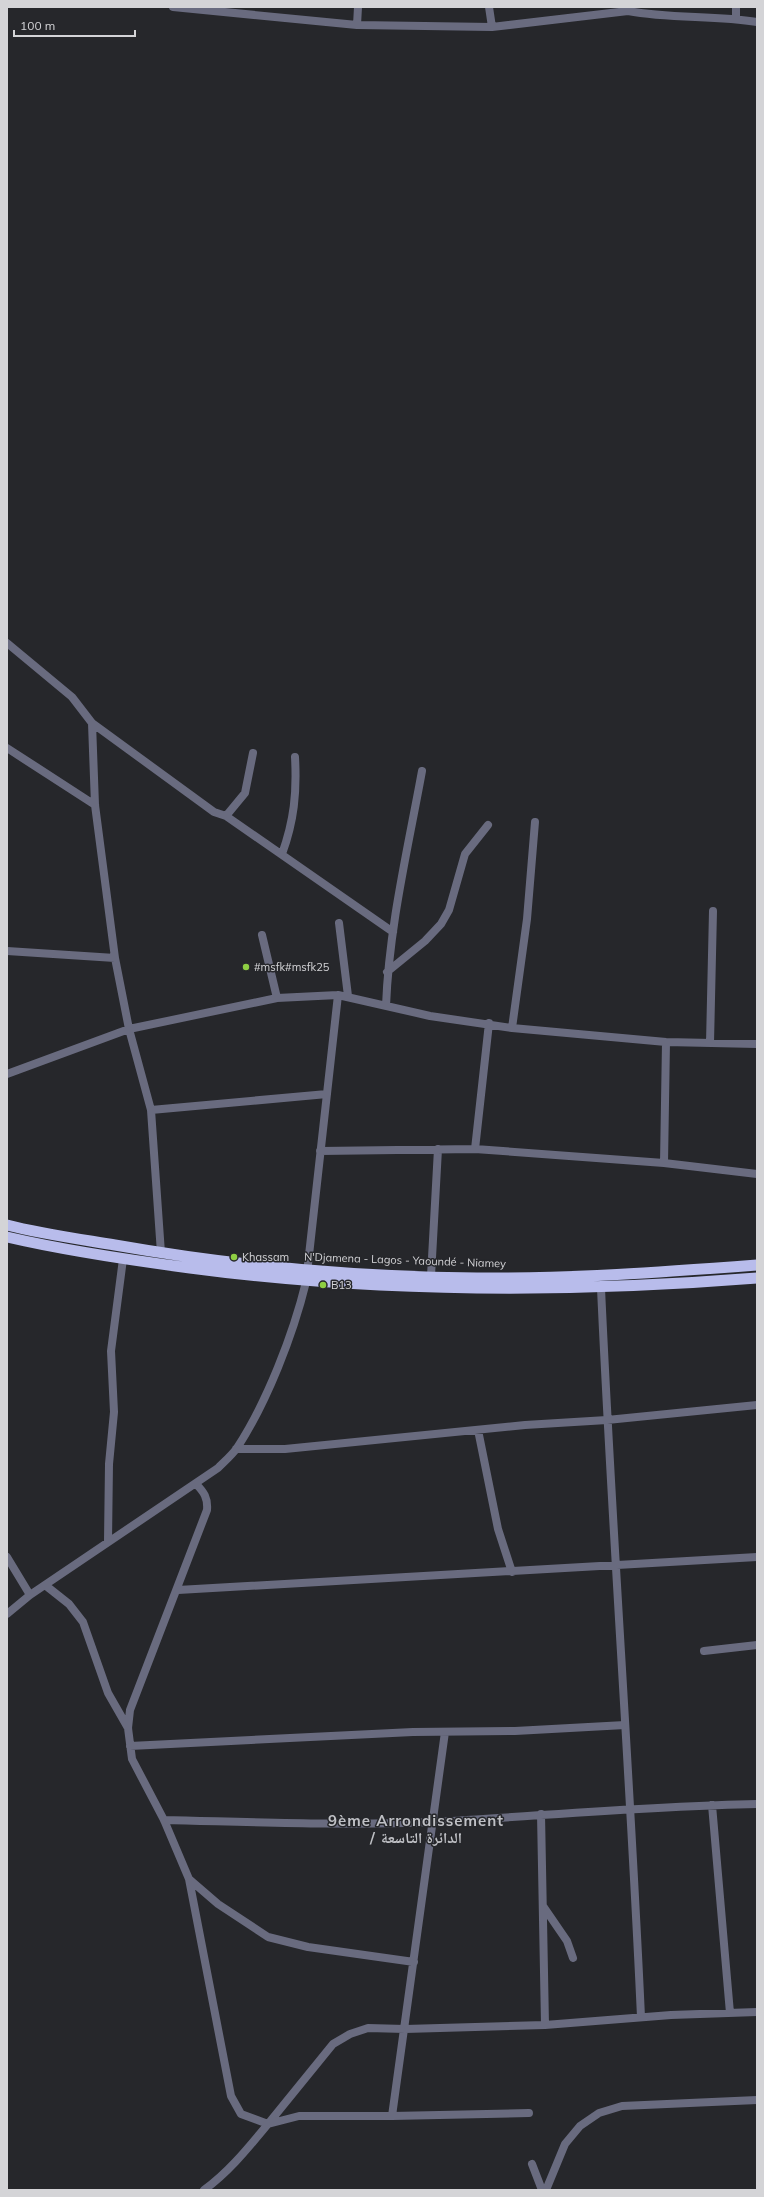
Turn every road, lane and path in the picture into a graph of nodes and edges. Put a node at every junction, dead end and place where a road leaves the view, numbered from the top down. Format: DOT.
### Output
graph roads {
  1 [pos="173,7"];
  2 [pos="358,7"];
  3 [pos="489,7"];
  4 [pos="736,7"];
  5 [pos="607,10"];
  6 [pos="736,18"];
  7 [pos="757,22"];
  8 [pos="357,25"];
  9 [pos="492,27"];
  10 [pos="7,643"];
  11 [pos="92,723"];
  12 [pos="7,748"];
  13 [pos="254,753"];
  14 [pos="295,757"];
  15 [pos="422,771"];
  16 [pos="96,805"];
  17 [pos="226,816"];
  18 [pos="535,822"];
  19 [pos="488,825"];
  20 [pos="282,854"];
  21 [pos="713,911"];
  22 [pos="338,923"];
  23 [pos="393,932"];
  24 [pos="262,935"];
  25 [pos="7,951"];
  26 [pos="115,958"];
  27 [pos="387,972"];
  28 [pos="338,995"];
  29 [pos="348,996"];
  30 [pos="277,998"];
  31 [pos="386,1006"];
  32 [pos="489,1023"];
  33 [pos="512,1028"];
  34 [pos="129,1029"];
  35 [pos="666,1042"];
  36 [pos="710,1043"];
  37 [pos="757,1044"];
  38 [pos="7,1074"];
  39 [pos="327,1094"];
  40 [pos="151,1110"];
  41 [pos="438,1149"];
  42 [pos="475,1150"];
  43 [pos="320,1151"];
  44 [pos="664,1162"];
  45 [pos="757,1174"];
  46 [pos="7,1225"];
  47 [pos="7,1237"];
  48 [pos="161,1253"];
  49 [pos="123,1259"];
  50 [pos="757,1265"];
  51 [pos="307,1276"];
  52 [pos="431,1276"];
  53 [pos="757,1279"];
  54 [pos="601,1288"];
  55 [pos="757,1405"];
  56 [pos="607,1420"];
  57 [pos="478,1430"];
  58 [pos="236,1449"];
  59 [pos="196,1484"];
  60 [pos="108,1542"];
  61 [pos="7,1557"];
  62 [pos="757,1557"];
  63 [pos="615,1566"];
  64 [pos="512,1572"];
  65 [pos="45,1585"];
  66 [pos="178,1590"];
  67 [pos="30,1595"];
  68 [pos="7,1614"];
  69 [pos="757,1645"];
  70 [pos="704,1651"];
  71 [pos="625,1725"];
  72 [pos="128,1728"];
  73 [pos="445,1732"];
  74 [pos="130,1746"];
  75 [pos="757,1804"];
  76 [pos="712,1805"];
  77 [pos="632,1809"];
  78 [pos="541,1814"];
  79 [pos="164,1820"];
  80 [pos="432,1822"];
  81 [pos="189,1879"];
  82 [pos="543,1905"];
  83 [pos="573,1958"];
  84 [pos="414,1962"];
  85 [pos="757,2012"];
  86 [pos="730,2013"];
  87 [pos="641,2017"];
  88 [pos="545,2025"];
  89 [pos="405,2029"];
  90 [pos="757,2100"];
  91 [pos="529,2112"];
  92 [pos="392,2116"];
  93 [pos="268,2124"];
  94 [pos="532,2164"];
  95 [pos="204,2190"];
  96 [pos="542,2190"];
  97 [pos="546,2190"];
  1 -- 8 [label="street"];
  2 -- 8 [label="street"];
  3 -- 9 [label="street"];
  4 -- 6 [label="street"];
  5 -- 6 [label="street"];
  5 -- 9 [label="street"];
  6 -- 7 [label="street"];
  8 -- 9 [label="street"];
  10 -- 11 [label="street"];
  11 -- 16 [label="street"];
  11 -- 17 [label="street"];
  12 -- 16 [label="street"];
  13 -- 17 [label="street"];
  14 -- 20 [label="street"];
  15 -- 23 [label="street"];
  16 -- 26 [label="street"];
  17 -- 20 [label="street"];
  18 -- 33 [label="street"];
  19 -- 27 [label="street"];
  20 -- 23 [label="street"];
  21 -- 36 [label="street"];
  22 -- 29 [label="street"];
  23 -- 27 [label="street"];
  24 -- 30 [label="street"];
  25 -- 26 [label="street"];
  26 -- 34 [label="street"];
  27 -- 31 [label="street"];
  28 -- 29 [label="street"];
  28 -- 30 [label="street"];
  28 -- 39 [label="street"];
  29 -- 31 [label="street"];
  30 -- 34 [label="street"];
  31 -- 32 [label="street"];
  32 -- 33 [label="street"];
  32 -- 42 [label="street"];
  33 -- 35 [label="street"];
  34 -- 38 [label="street"];
  34 -- 40 [label="street"];
  35 -- 36 [label="street"];
  35 -- 44 [label="street"];
  36 -- 37 [label="street"];
  39 -- 40 [label="street"];
  39 -- 43 [label="street"];
  40 -- 48 [label="street"];
  41 -- 42 [label="street"];
  41 -- 43 [label="street"];
  41 -- 52 [label="street"];
  42 -- 44 [label="street"];
  43 -- 51 [label="street"];
  44 -- 45 [label="street"];
  46 -- 48 [label="highway, N'Djamena - Lagos - Yaoundé - Niamey"];
  47 -- 49 [label="highway, N'Djamena - Lagos - Yaoundé - Niamey"];
  48 -- 51 [label="highway, N'Djamena - Lagos - Yaoundé - Niamey"];
  49 -- 51 [label="highway, N'Djamena - Lagos - Yaoundé - Niamey"];
  49 -- 60 [label="street"];
  50 -- 52 [label="highway, N'Djamena - Lagos - Yaoundé - Niamey"];
  51 -- 52 [label="highway, N'Djamena - Lagos - Yaoundé - Niamey"];
  51 -- 54 [label="highway, N'Djamena - Lagos - Yaoundé - Niamey"];
  51 -- 58 [label="street"];
  53 -- 54 [label="highway, N'Djamena - Lagos - Yaoundé - Niamey"];
  54 -- 56 [label="street"];
  55 -- 56 [label="street"];
  56 -- 57 [label="street"];
  56 -- 63 [label="street"];
  57 -- 58 [label="street"];
  57 -- 64 [label="street"];
  58 -- 59 [label="street"];
  59 -- 60 [label="street"];
  59 -- 66 [label="street"];
  60 -- 65 [label="street"];
  61 -- 67 [label="street"];
  62 -- 63 [label="street"];
  63 -- 64 [label="street"];
  63 -- 71 [label="street"];
  64 -- 66 [label="street"];
  65 -- 67 [label="street"];
  65 -- 72 [label="street"];
  66 -- 72 [label="street"];
  67 -- 68 [label="street"];
  69 -- 70 [label="street"];
  71 -- 73 [label="street"];
  71 -- 77 [label="street"];
  72 -- 74 [label="street"];
  73 -- 74 [label="street"];
  73 -- 80 [label="street"];
  74 -- 79 [label="street"];
  75 -- 76 [label="street"];
  76 -- 77 [label="street"];
  76 -- 86 [label="street"];
  77 -- 78 [label="street"];
  77 -- 87 [label="street"];
  78 -- 80 [label="street"];
  78 -- 82 [label="street"];
  79 -- 80 [label="street"];
  79 -- 81 [label="street"];
  80 -- 84 [label="street"];
  81 -- 84 [label="street"];
  81 -- 93 [label="street"];
  82 -- 83 [label="street"];
  82 -- 88 [label="street"];
  84 -- 89 [label="street"];
  85 -- 86 [label="street"];
  86 -- 87 [label="street"];
  87 -- 88 [label="street"];
  88 -- 89 [label="street"];
  89 -- 92 [label="street"];
  89 -- 93 [label="street"];
  90 -- 97 [label="street"];
  91 -- 92 [label="street"];
  92 -- 93 [label="street"];
  93 -- 95 [label="street"];
  94 -- 96 [label="street"];
}
